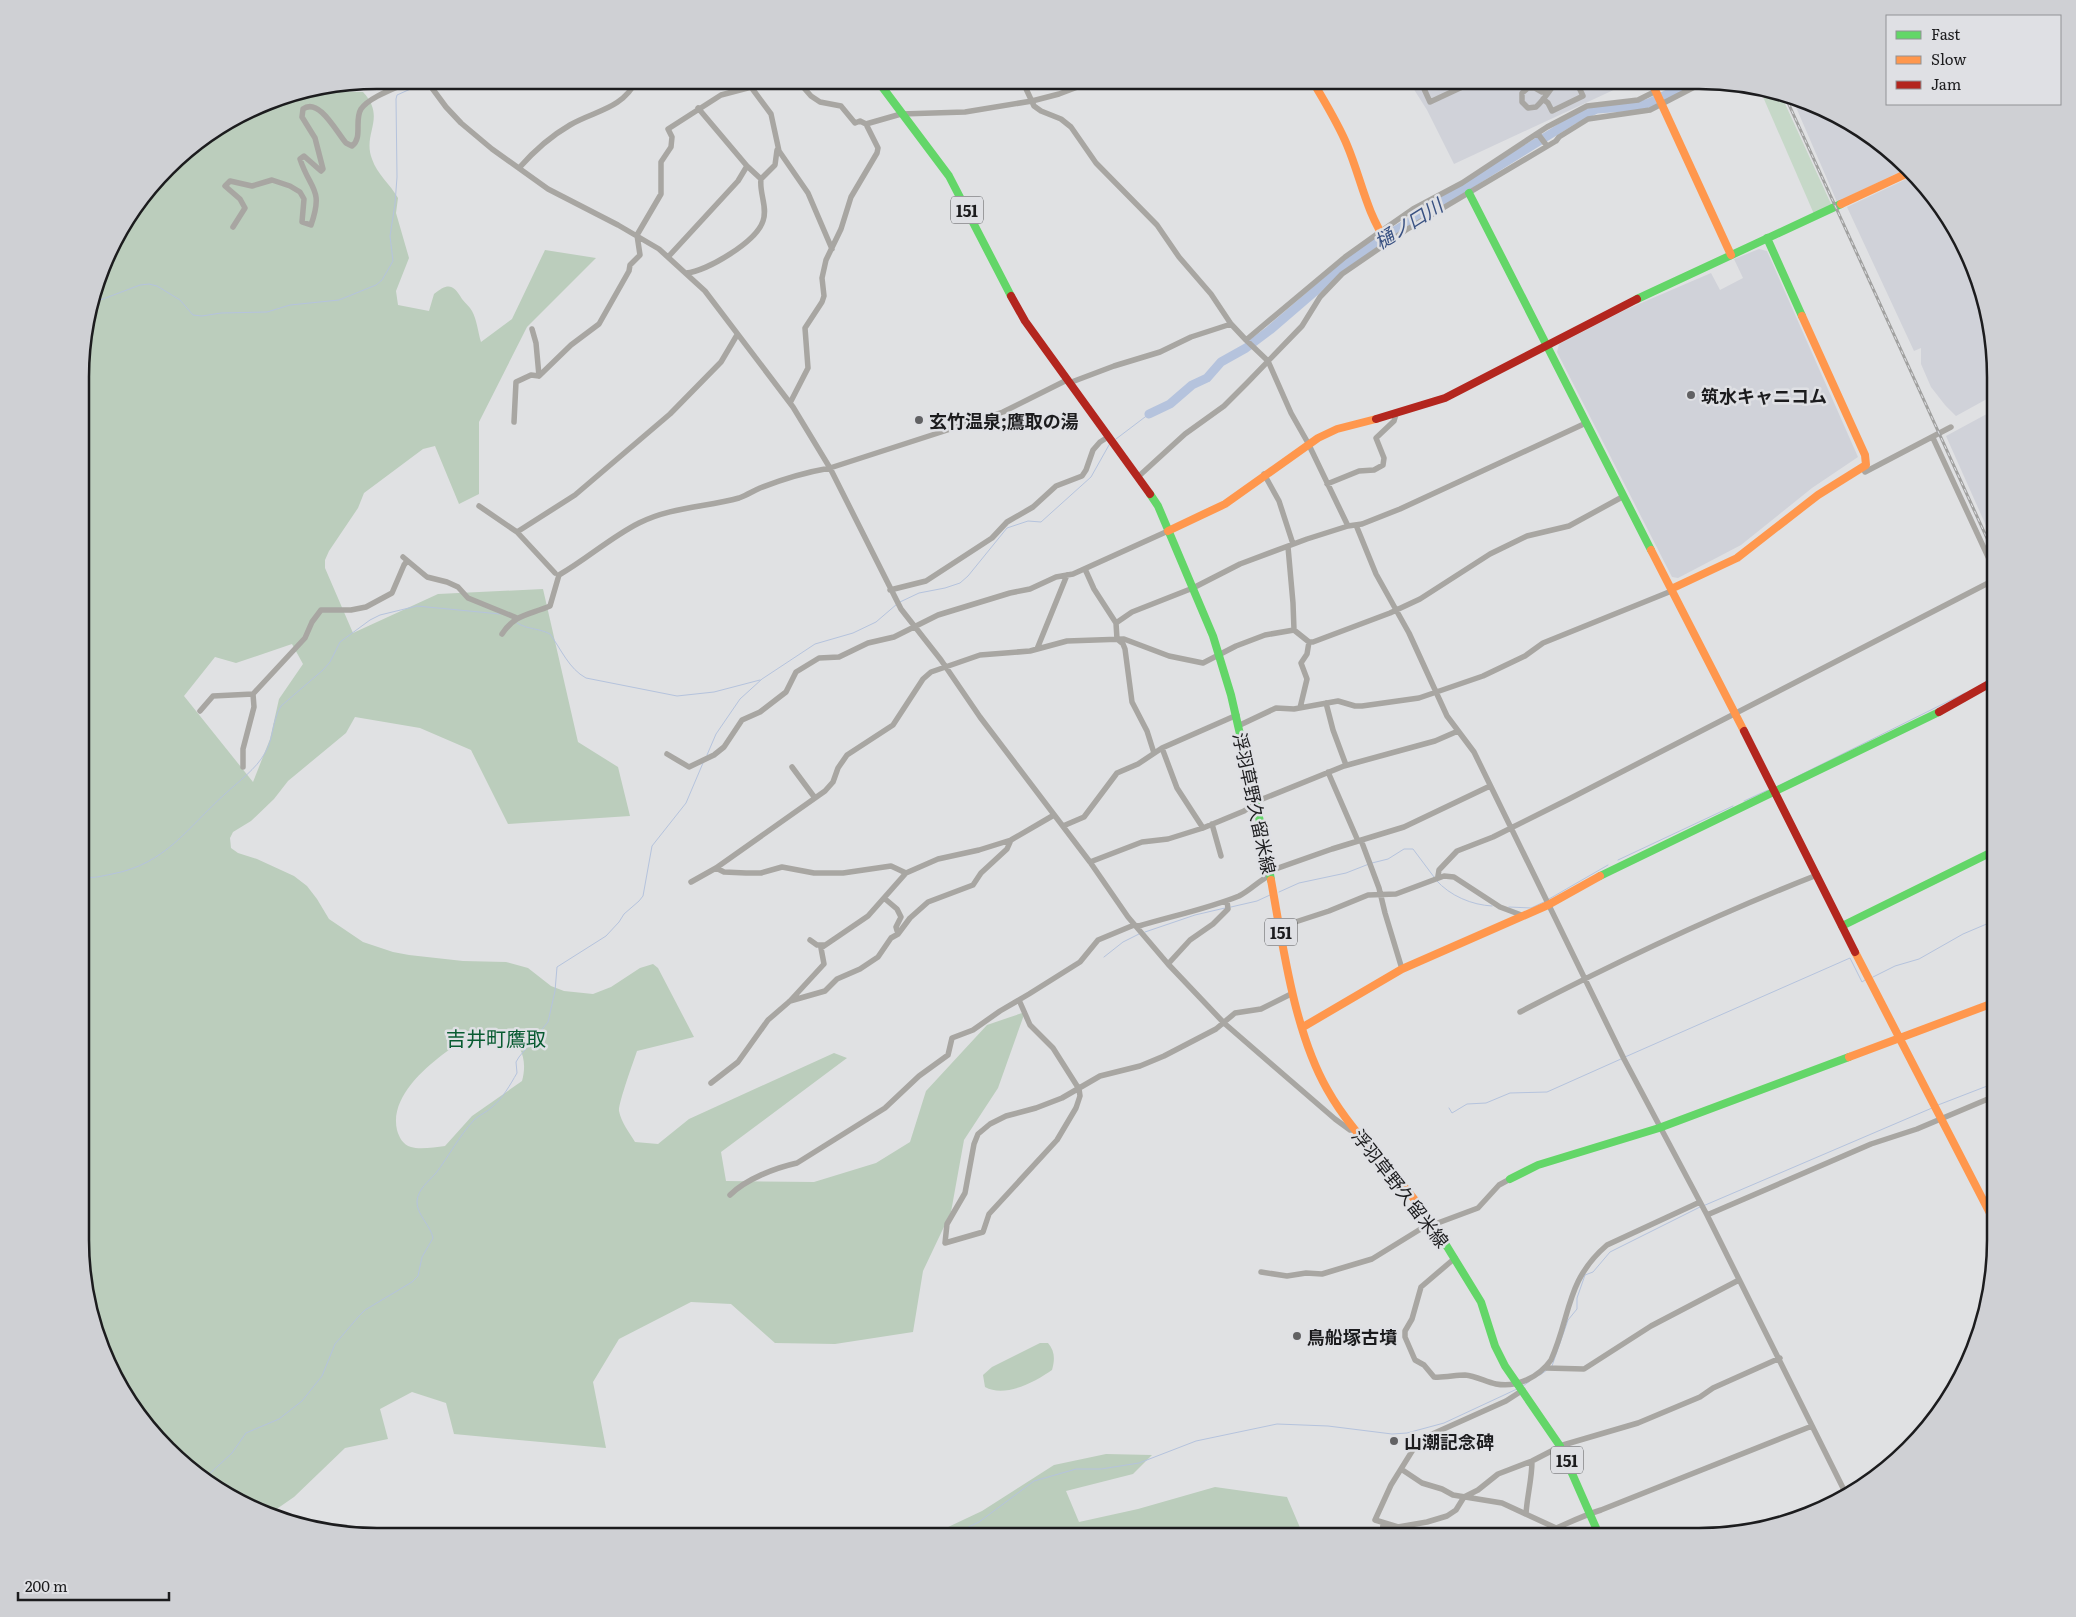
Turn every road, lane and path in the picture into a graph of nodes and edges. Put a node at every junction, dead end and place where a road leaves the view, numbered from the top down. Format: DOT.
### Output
graph roads {
  1 [pos="393,89"];
  2 [pos="432,89"];
  3 [pos="631,89"];
  4 [pos="745,89"];
  5 [pos="750,89"];
  6 [pos="805,89"];
  7 [pos="883,89"];
  8 [pos="1026,89"];
  9 [pos="1072,89"];
  10 [pos="1317,89"];
  11 [pos="1424,89"];
  12 [pos="1458,89"];
  13 [pos="1528,89"];
  14 [pos="1537,89"];
  15 [pos="1551,89"];
  16 [pos="1580,89"];
  17 [pos="1655,89"];
  18 [pos="1684,89"];
  19 [pos="1549,92"];
  20 [pos="1659,98"];
  21 [pos="1544,99"];
  22 [pos="1032,102"];
  23 [pos="1609,103"];
  24 [pos="698,108"];
  25 [pos="1610,113"];
  26 [pos="901,114"];
  27 [pos="866,124"];
  28 [pos="1539,135"];
  29 [pos="777,145"];
  30 [pos="1546,146"];
  31 [pos="1498,161"];
  32 [pos="747,166"];
  33 [pos="519,168"];
  34 [pos="1504,171"];
  35 [pos="1904,175"];
  36 [pos="761,179"];
  37 [pos="1469,193"];
  38 [pos="233,227"];
  39 [pos="1380,233"];
  40 [pos="637,235"];
  41 [pos="1767,238"];
  42 [pos="1387,242"];
  43 [pos="832,249"];
  44 [pos="1731,255"];
  45 [pos="668,257"];
  46 [pos="686,273"];
  47 [pos="1231,324"];
  48 [pos="532,329"];
  49 [pos="737,335"];
  50 [pos="1247,340"];
  51 [pos="1546,345"];
  52 [pos="1268,361"];
  53 [pos="539,376"];
  54 [pos="1068,382"];
  55 [pos="790,403"];
  56 [pos="1396,414"];
  57 [pos="514,422"];
  58 [pos="1586,423"];
  59 [pos="1951,427"];
  60 [pos="1109,438"];
  61 [pos="1933,438"];
  62 [pos="1308,443"];
  63 [pos="830,468"];
  64 [pos="1863,469"];
  65 [pos="1264,474"];
  66 [pos="1139,476"];
  67 [pos="1327,484"];
  68 [pos="1624,496"];
  69 [pos="479,506"];
  70 [pos="1356,525"];
  71 [pos="1348,526"];
  72 [pos="1168,531"];
  73 [pos="517,532"];
  74 [pos="1290,546"];
  75 [pos="1987,555"];
  76 [pos="1084,569"];
  77 [pos="555,573"];
  78 [pos="1067,575"];
  79 [pos="1987,585"];
  80 [pos="1193,588"];
  81 [pos="1671,589"];
  82 [pos="890,590"];
  83 [pos="1396,610"];
  84 [pos="517,618"];
  85 [pos="1116,623"];
  86 [pos="914,626"];
  87 [pos="1294,630"];
  88 [pos="502,634"];
  89 [pos="1117,639"];
  90 [pos="1310,642"];
  91 [pos="1037,649"];
  92 [pos="1220,655"];
  93 [pos="946,667"];
  94 [pos="1987,685"];
  95 [pos="1436,692"];
  96 [pos="253,694"];
  97 [pos="1326,703"];
  98 [pos="1300,708"];
  99 [pos="200,711"];
  100 [pos="1734,713"];
  101 [pos="1237,714"];
  102 [pos="1240,725"];
  103 [pos="1458,731"];
  104 [pos="1162,748"];
  105 [pos="1154,753"];
  106 [pos="667,754"];
  107 [pos="1346,766"];
  108 [pos="243,767"];
  109 [pos="792,767"];
  110 [pos="1328,772"];
  111 [pos="1490,786"];
  112 [pos="1775,792"];
  113 [pos="815,798"];
  114 [pos="1256,803"];
  115 [pos="1054,816"];
  116 [pos="1212,824"];
  117 [pos="1063,826"];
  118 [pos="1203,828"];
  119 [pos="1511,828"];
  120 [pos="1011,840"];
  121 [pos="1360,841"];
  122 [pos="1987,854"];
  123 [pos="1221,856"];
  124 [pos="1090,862"];
  125 [pos="716,868"];
  126 [pos="906,873"];
  127 [pos="1270,873"];
  128 [pos="1817,875"];
  129 [pos="1436,878"];
  130 [pos="691,882"];
  131 [pos="1381,894"];
  132 [pos="884,898"];
  133 [pos="1546,902"];
  134 [pos="1228,905"];
  135 [pos="1524,916"];
  136 [pos="1134,925"];
  137 [pos="1842,926"];
  138 [pos="1280,927"];
  139 [pos="898,934"];
  140 [pos="810,940"];
  141 [pos="825,945"];
  142 [pos="1168,964"];
  143 [pos="1402,969"];
  144 [pos="1584,979"];
  145 [pos="1293,993"];
  146 [pos="1019,1000"];
  147 [pos="790,1001"];
  148 [pos="1987,1005"];
  149 [pos="1520,1012"];
  150 [pos="1224,1023"];
  151 [pos="1303,1027"];
  152 [pos="1899,1039"];
  153 [pos="711,1083"];
  154 [pos="1079,1088"];
  155 [pos="1987,1100"];
  156 [pos="1940,1118"];
  157 [pos="1659,1128"];
  158 [pos="1356,1130"];
  159 [pos="1510,1179"];
  160 [pos="730,1195"];
  161 [pos="1700,1202"];
  162 [pos="1987,1208"];
  163 [pos="1708,1215"];
  164 [pos="1433,1224"];
  165 [pos="1455,1258"];
  166 [pos="1261,1272"];
  167 [pos="1740,1280"];
  168 [pos="1780,1358"];
  169 [pos="1546,1368"];
  170 [pos="1521,1388"];
  171 [pos="1812,1426"];
  172 [pos="1560,1446"];
  173 [pos="1532,1461"];
  174 [pos="1401,1469"];
  175 [pos="1844,1490"];
  176 [pos="1464,1497"];
  177 [pos="1590,1513"];
  178 [pos="1526,1514"];
  179 [pos="1383,1524"];
  180 [pos="1383,1528"];
  181 [pos="1558,1528"];
  182 [pos="1596,1528"];
  1 -- 38 [label="street"];
  2 -- 33 [label="street"];
  3 -- 33 [label="street"];
  4 -- 24 [label="street"];
  5 -- 29 [label="street"];
  6 -- 27 [label="street"];
  7 -- 26 [label="street, 浮羽草野久留米線 / 151"];
  8 -- 22 [label="street"];
  9 -- 22 [label="street"];
  10 -- 39 [label="street"];
  11 -- 12 [label="street"];
  13 -- 21 [label="street"];
  14 -- 19 [label="street"];
  15 -- 19 [label="street"];
  16 -- 21 [label="street"];
  17 -- 20 [label="street"];
  18 -- 20 [label="street"];
  19 -- 21 [label="street"];
  20 -- 23 [label="street"];
  20 -- 25 [label="street"];
  20 -- 44 [label="street"];
  22 -- 26 [label="street"];
  22 -- 47 [label="street"];
  23 -- 25 [label="street"];
  23 -- 28 [label="street"];
  24 -- 32 [label="street"];
  24 -- 40 [label="street"];
  25 -- 30 [label="street"];
  26 -- 27 [label="street"];
  26 -- 54 [label="street, 浮羽草野久留米線 / 151"];
  27 -- 43 [label="street"];
  28 -- 30 [label="street"];
  28 -- 31 [label="street"];
  29 -- 36 [label="street"];
  29 -- 43 [label="street"];
  30 -- 34 [label="street"];
  31 -- 34 [label="street"];
  31 -- 39 [label="street"];
  32 -- 36 [label="street"];
  32 -- 45 [label="street"];
  33 -- 40 [label="street"];
  34 -- 37 [label="street"];
  35 -- 41 [label="street"];
  36 -- 46 [label="street"];
  37 -- 42 [label="street"];
  37 -- 51 [label="street"];
  39 -- 42 [label="street"];
  39 -- 50 [label="street"];
  40 -- 45 [label="street"];
  40 -- 53 [label="street"];
  41 -- 44 [label="street"];
  41 -- 64 [label="street"];
  42 -- 52 [label="street"];
  43 -- 55 [label="street"];
  44 -- 51 [label="street"];
  45 -- 46 [label="street"];
  46 -- 49 [label="street"];
  47 -- 50 [label="street"];
  47 -- 54 [label="street"];
  48 -- 53 [label="street"];
  49 -- 55 [label="street"];
  49 -- 73 [label="street"];
  50 -- 52 [label="street"];
  51 -- 56 [label="street"];
  51 -- 58 [label="street"];
  52 -- 62 [label="street"];
  52 -- 66 [label="street"];
  53 -- 57 [label="street"];
  54 -- 60 [label="street, 浮羽草野久留米線 / 151"];
  54 -- 63 [label="street"];
  55 -- 63 [label="street"];
  56 -- 62 [label="street"];
  56 -- 67 [label="street"];
  58 -- 68 [label="street"];
  58 -- 70 [label="street"];
  59 -- 61 [label="street"];
  60 -- 66 [label="street, 浮羽草野久留米線 / 151"];
  60 -- 82 [label="street"];
  61 -- 64 [label="street"];
  61 -- 75 [label="street"];
  62 -- 65 [label="street"];
  62 -- 67 [label="street"];
  63 -- 82 [label="street"];
  63 -- 84 [label="street"];
  64 -- 81 [label="street"];
  65 -- 72 [label="street"];
  65 -- 74 [label="street"];
  66 -- 72 [label="street, 浮羽草野久留米線 / 151"];
  67 -- 71 [label="street"];
  68 -- 81 [label="street"];
  68 -- 83 [label="street"];
  69 -- 73 [label="street"];
  70 -- 71 [label="street"];
  70 -- 83 [label="street"];
  71 -- 74 [label="street"];
  72 -- 76 [label="street"];
  72 -- 80 [label="street, 浮羽草野久留米線 / 151"];
  73 -- 77 [label="street"];
  74 -- 80 [label="street"];
  74 -- 87 [label="street"];
  76 -- 78 [label="street"];
  76 -- 85 [label="street"];
  78 -- 86 [label="street"];
  78 -- 91 [label="street"];
  79 -- 100 [label="street"];
  80 -- 85 [label="street"];
  80 -- 92 [label="street, 浮羽草野久留米線 / 151"];
  81 -- 95 [label="street"];
  81 -- 100 [label="street"];
  82 -- 86 [label="street"];
  83 -- 90 [label="street"];
  83 -- 95 [label="street"];
  84 -- 88 [label="street"];
  84 -- 96 [label="street"];
  85 -- 89 [label="street"];
  86 -- 93 [label="street"];
  86 -- 106 [label="street"];
  87 -- 90 [label="street"];
  87 -- 92 [label="street"];
  89 -- 91 [label="street"];
  89 -- 92 [label="street"];
  89 -- 105 [label="street"];
  90 -- 98 [label="street"];
  91 -- 93 [label="street"];
  92 -- 101 [label="street, 浮羽草野久留米線 / 151"];
  93 -- 113 [label="street"];
  93 -- 115 [label="street"];
  94 -- 112 [label="street"];
  95 -- 97 [label="street"];
  95 -- 103 [label="street"];
  96 -- 99 [label="street"];
  96 -- 108 [label="street"];
  97 -- 98 [label="street"];
  97 -- 107 [label="street"];
  98 -- 102 [label="street"];
  100 -- 112 [label="street"];
  100 -- 119 [label="street"];
  101 -- 102 [label="street, 浮羽草野久留米線 / 151"];
  101 -- 104 [label="street"];
  102 -- 114 [label="street, 浮羽草野久留米線 / 151"];
  103 -- 107 [label="street"];
  103 -- 111 [label="street"];
  104 -- 105 [label="street"];
  104 -- 118 [label="street"];
  105 -- 117 [label="street"];
  107 -- 110 [label="street"];
  109 -- 113 [label="street"];
  110 -- 114 [label="street"];
  110 -- 121 [label="street"];
  111 -- 119 [label="street"];
  111 -- 121 [label="street"];
  112 -- 128 [label="street"];
  112 -- 133 [label="street"];
  113 -- 125 [label="street"];
  114 -- 116 [label="street"];
  114 -- 127 [label="street, 浮羽草野久留米線 / 151"];
  115 -- 117 [label="street"];
  115 -- 120 [label="street"];
  116 -- 118 [label="street"];
  116 -- 123 [label="street"];
  117 -- 124 [label="street"];
  118 -- 124 [label="street"];
  119 -- 129 [label="street"];
  119 -- 133 [label="street"];
  120 -- 126 [label="street"];
  120 -- 139 [label="street"];
  121 -- 127 [label="street"];
  121 -- 131 [label="street"];
  122 -- 137 [label="street"];
  124 -- 136 [label="street"];
  125 -- 126 [label="street"];
  125 -- 130 [label="street"];
  126 -- 132 [label="street"];
  127 -- 134 [label="street"];
  127 -- 138 [label="street, 浮羽草野久留米線 / 151"];
  128 -- 137 [label="street"];
  128 -- 144 [label="street"];
  129 -- 131 [label="street"];
  129 -- 135 [label="street"];
  131 -- 138 [label="street"];
  131 -- 143 [label="street"];
  132 -- 139 [label="street"];
  132 -- 141 [label="street"];
  133 -- 135 [label="street"];
  133 -- 144 [label="street"];
  134 -- 136 [label="street"];
  134 -- 142 [label="street"];
  135 -- 143 [label="street"];
  136 -- 142 [label="street"];
  136 -- 146 [label="street"];
  137 -- 152 [label="street"];
  138 -- 145 [label="street, 浮羽草野久留米線 / 151"];
  139 -- 147 [label="street"];
  140 -- 141 [label="street"];
  141 -- 147 [label="street"];
  142 -- 150 [label="street"];
  143 -- 151 [label="street"];
  144 -- 149 [label="street"];
  144 -- 157 [label="street"];
  145 -- 150 [label="street"];
  145 -- 151 [label="street, 浮羽草野久留米線 / 151"];
  146 -- 154 [label="street"];
  146 -- 160 [label="street"];
  147 -- 153 [label="street"];
  148 -- 152 [label="street"];
  150 -- 154 [label="street"];
  150 -- 158 [label="street"];
  151 -- 158 [label="street, 浮羽草野久留米線 / 151"];
  152 -- 156 [label="street"];
  152 -- 157 [label="street"];
  154 -- 154 [label="street"];
  155 -- 156 [label="street"];
  156 -- 162 [label="street"];
  156 -- 163 [label="street"];
  157 -- 159 [label="street"];
  157 -- 161 [label="street"];
  158 -- 164 [label="street, 浮羽草野久留米線 / 151"];
  159 -- 164 [label="street"];
  161 -- 163 [label="street"];
  161 -- 169 [label="street"];
  163 -- 167 [label="street"];
  164 -- 165 [label="street, 浮羽草野久留米線 / 151"];
  164 -- 166 [label="street"];
  165 -- 170 [label="street, 浮羽草野久留米線 / 151"];
  165 -- 170 [label="street"];
  167 -- 168 [label="street"];
  167 -- 169 [label="street"];
  168 -- 171 [label="street"];
  168 -- 172 [label="street"];
  169 -- 170 [label="street"];
  170 -- 172 [label="street, 浮羽草野久留米線 / 151"];
  170 -- 174 [label="street"];
  171 -- 175 [label="street"];
  171 -- 177 [label="street"];
  172 -- 173 [label="street"];
  172 -- 177 [label="street, 浮羽草野久留米線 / 151"];
  173 -- 176 [label="street"];
  173 -- 178 [label="street"];
  174 -- 176 [label="street"];
  174 -- 179 [label="street"];
  176 -- 178 [label="street"];
  176 -- 179 [label="street"];
  177 -- 181 [label="street"];
  177 -- 182 [label="street, 浮羽草野久留米線 / 151"];
  178 -- 181 [label="street"];
  179 -- 180 [label="street"];
}
